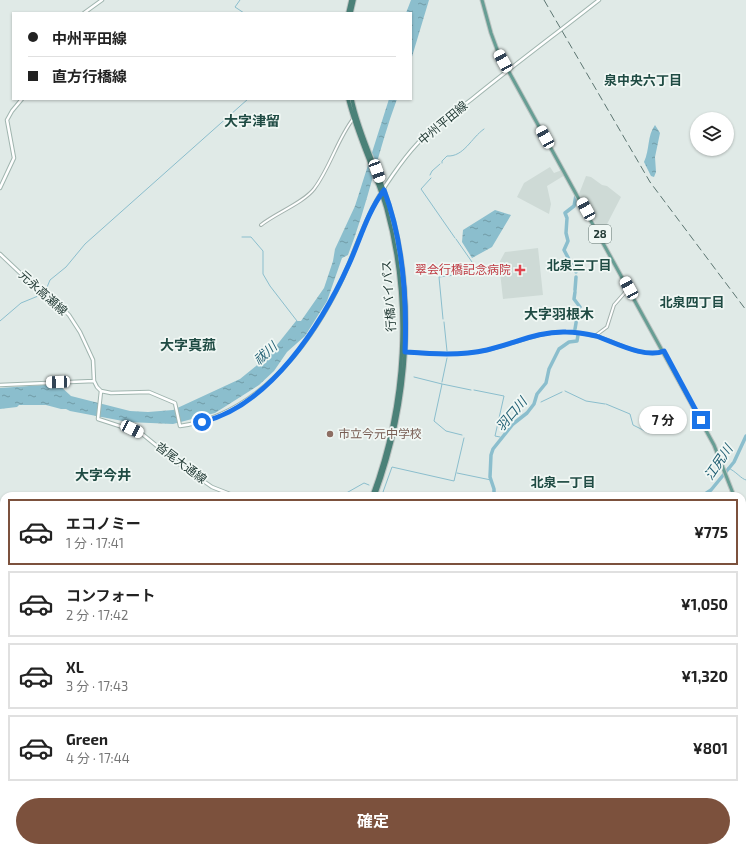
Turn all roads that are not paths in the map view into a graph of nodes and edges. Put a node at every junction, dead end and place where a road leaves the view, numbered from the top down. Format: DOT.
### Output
graph roads {
  1 [pos="102,0"];
  2 [pos="351,0"];
  3 [pos="354,0"];
  4 [pos="482,0"];
  5 [pos="599,0"];
  6 [pos="85,12"];
  7 [pos="348,12"];
  8 [pos="351,12"];
  9 [pos="508,70"];
  10 [pos="21,100"];
  11 [pos="348,100"];
  12 [pos="352,100"];
  13 [pos="356,115"];
  14 [pos="354,119"];
  15 [pos="364,141"];
  16 [pos="0,188"];
  17 [pos="382,192"];
  18 [pos="261,225"];
  19 [pos="0,254"];
  20 [pos="629,288"];
  21 [pos="595,336"];
  22 [pos="664,351"];
  23 [pos="404,352"];
  24 [pos="94,381"];
  25 [pos="0,385"];
  26 [pos="102,390"];
  27 [pos="225,492"];
  28 [pos="373,492"];
  29 [pos="376,492"];
  30 [pos="733,492"];
  1 -- 6 [label="main road"];
  2 -- 7 [label="highway"];
  3 -- 8 [label="highway"];
  4 -- 9 [label="main road, 28"];
  5 -- 9 [label="main road, 中州平田線"];
  9 -- 17 [label="main road, 中州平田線"];
  9 -- 20 [label="main road, 28"];
  10 -- 16 [label="main road"];
  11 -- 14 [label="highway, 行橋バイパス"];
  12 -- 13 [label="highway, 行橋バイパス"];
  13 -- 14 [label="street"];
  13 -- 15 [label="highway, 行橋バイパス"];
  14 -- 15 [label="highway, 行橋バイパス"];
  14 -- 18 [label="street"];
  15 -- 17 [label="highway, 行橋バイパス"];
  17 -- 23 [label="highway, 行橋バイパス"];
  17 -- 26 [label="main road, 中州平田線"];
  19 -- 24 [label="main road, 元永高瀬線"];
  20 -- 21 [label="street"];
  20 -- 22 [label="main road, 28"];
  21 -- 22 [label="street"];
  21 -- 23 [label="street"];
  22 -- 30 [label="main road, 28"];
  23 -- 28 [label="highway, 行橋バイパス"];
  23 -- 29 [label="highway, 行橋バイパス"];
  24 -- 25 [label="main road"];
  24 -- 26 [label="main road"];
  26 -- 27 [label="main road, 沓尾大通線"];
}
